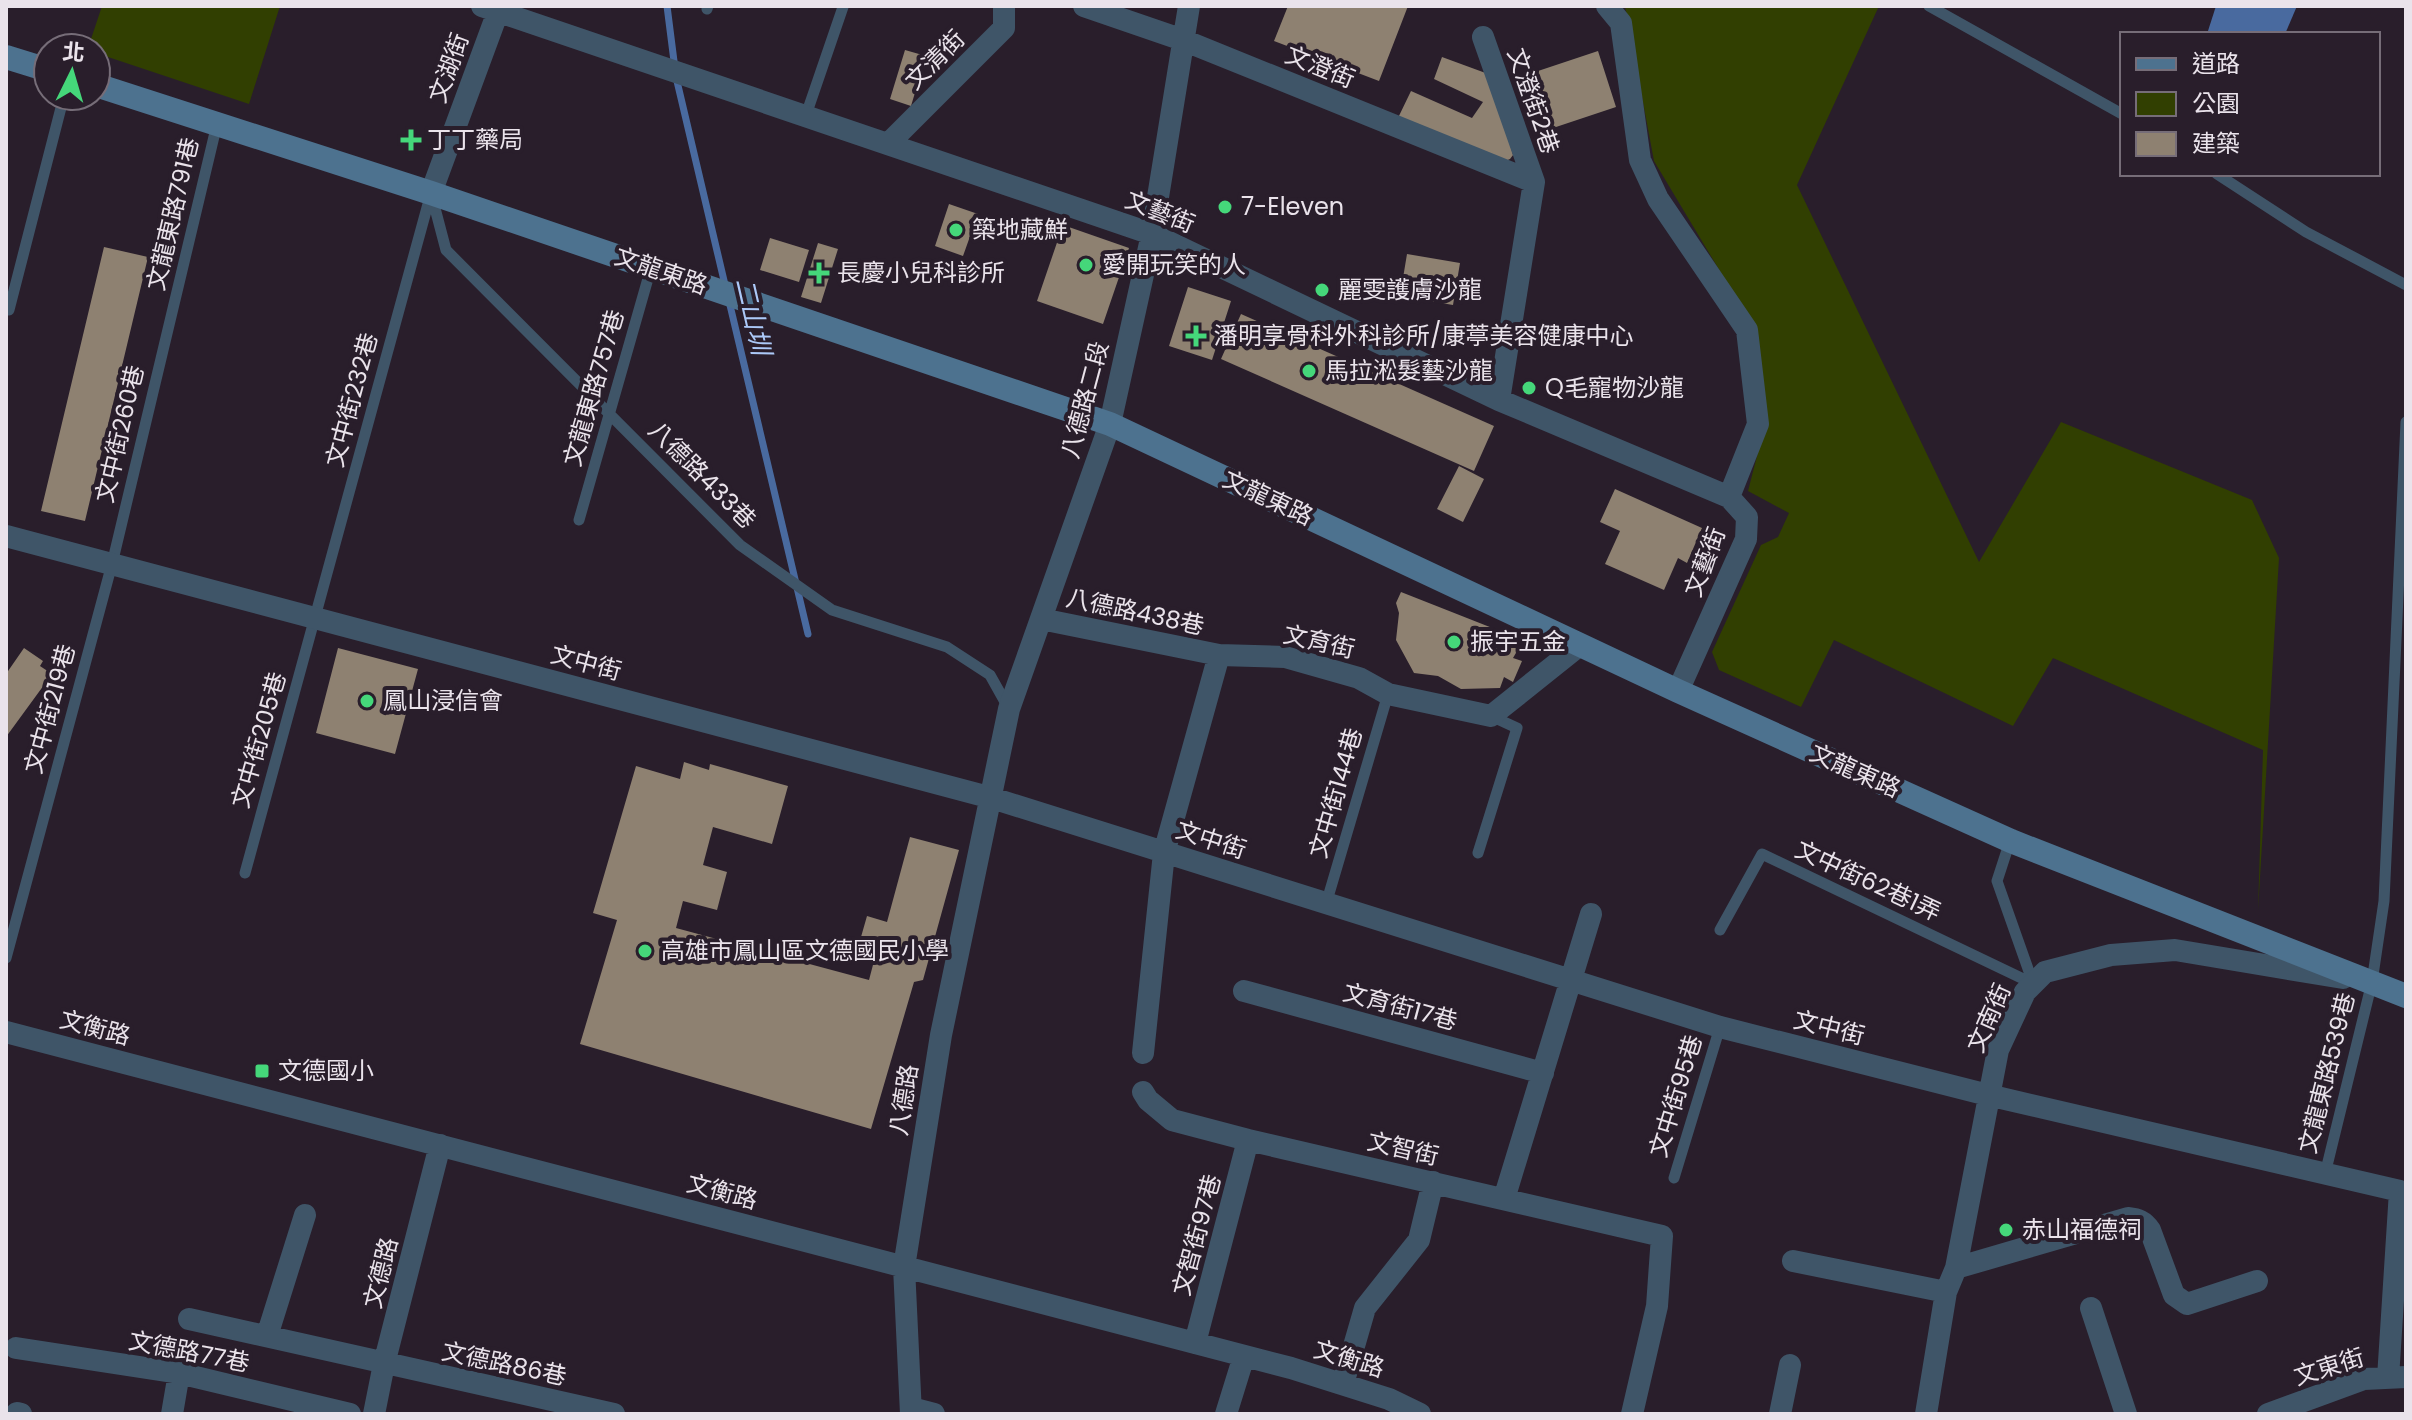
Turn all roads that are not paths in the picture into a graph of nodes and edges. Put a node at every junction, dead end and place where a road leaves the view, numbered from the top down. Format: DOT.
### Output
graph roads {
  1 [pos="1004,6"];
  2 [pos="1084,6"];
  3 [pos="1189,6"];
  4 [pos="1607,6"];
  5 [pos="1929,6"];
  6 [pos="843,7"];
  7 [pos="493,8"];
  8 [pos="1483,37"];
  9 [pos="1183,40"];
  10 [pos="6,57"];
  11 [pos="32,65"];
  12 [pos="112,90"];
  13 [pos="60,112"];
  14 [pos="2120,113"];
  15 [pos="806,115"];
  16 [pos="217,124"];
  17 [pos="888,144"];
  18 [pos="2220,176"];
  19 [pos="1534,182"];
  20 [pos="431,193"];
  21 [pos="1152,234"];
  22 [pos="651,268"];
  23 [pos="2406,285"];
  24 [pos="9,310"];
  25 [pos="171,314"];
  26 [pos="1499,400"];
  27 [pos="609,414"];
  28 [pos="2406,422"];
  29 [pos="1110,424"];
  30 [pos="1729,497"];
  31 [pos="579,520"];
  32 [pos="6,536"];
  33 [pos="112,564"];
  34 [pos="316,618"];
  35 [pos="1041,619"];
  36 [pos="1580,645"];
  37 [pos="1219,655"];
  38 [pos="1678,691"];
  39 [pos="1388,694"];
  40 [pos="1009,709"];
  41 [pos="1491,716"];
  42 [pos="992,798"];
  43 [pos="2011,841"];
  44 [pos="1164,853"];
  45 [pos="1478,853"];
  46 [pos="245,873"];
  47 [pos="1326,904"];
  48 [pos="1591,914"];
  49 [pos="1720,930"];
  50 [pos="6,958"];
  51 [pos="1571,981"];
  52 [pos="2372,982"];
  53 [pos="2034,984"];
  54 [pos="1244,991"];
  55 [pos="2406,996"];
  56 [pos="1720,1027"];
  57 [pos="6,1032"];
  58 [pos="1143,1053"];
  59 [pos="1543,1073"];
  60 [pos="1143,1092"];
  61 [pos="1988,1095"];
  62 [pos="1248,1140"];
  63 [pos="440,1145"];
  64 [pos="2325,1174"];
  65 [pos="1674,1178"];
  66 [pos="1433,1182"];
  67 [pos="2403,1192"];
  68 [pos="1504,1199"];
  69 [pos="305,1215"];
  70 [pos="1793,1261"];
  71 [pos="904,1267"];
  72 [pos="1956,1268"];
  73 [pos="2257,1281"];
  74 [pos="1946,1292"];
  75 [pos="2091,1308"];
  76 [pos="189,1319"];
  77 [pos="267,1336"];
  78 [pos="1195,1343"];
  79 [pos="16,1348"];
  80 [pos="1244,1356"];
  81 [pos="384,1364"];
  82 [pos="1790,1365"];
  83 [pos="179,1373"];
  84 [pos="2397,1377"];
  85 [pos="1343,1384"];
  86 [pos="2303,1408"];
  87 [pos="911,1411"];
  88 [pos="172,1414"];
  89 [pos="350,1414"];
  90 [pos="374,1414"];
  91 [pos="614,1414"];
  92 [pos="934,1414"];
  93 [pos="1226,1414"];
  94 [pos="1420,1414"];
  95 [pos="1632,1414"];
  96 [pos="1780,1414"];
  97 [pos="1926,1414"];
  98 [pos="2126,1414"];
  99 [pos="2268,1414"];
  1 -- 17 [label="street, 文清街"];
  2 -- 9 [label="street, 文澄街"];
  3 -- 9 [label="street, 八德路二段"];
  4 -- 30 [label="street"];
  5 -- 14 [label="lane"];
  6 -- 15 [label="lane"];
  7 -- 15 [label="street, 文藝街"];
  7 -- 20 [label="street, 文湖街"];
  8 -- 19 [label="street, 文澄街2巷"];
  9 -- 19 [label="street, 文澄街"];
  9 -- 21 [label="street, 八德路二段"];
  10 -- 11 [label="street"];
  12 -- 16 [label="street, 文龍東路"];
  13 -- 24 [label="lane"];
  15 -- 17 [label="street, 文藝街"];
  16 -- 20 [label="street, 文龍東路"];
  16 -- 25 [label="lane, 文龍東路791巷"];
  17 -- 21 [label="street, 文藝街"];
  18 -- 23 [label="lane"];
  19 -- 26 [label="street"];
  20 -- 22 [label="street, 文龍東路"];
  20 -- 27 [label="lane, 八德路433巷"];
  20 -- 34 [label="lane, 文中街232巷"];
  21 -- 26 [label="street, 文藝街"];
  21 -- 29 [label="street, 八德路二段"];
  22 -- 27 [label="lane, 文龍東路757巷"];
  22 -- 29 [label="street, 文龍東路"];
  25 -- 33 [label="lane, 文中街260巷"];
  26 -- 30 [label="street, 文藝街"];
  27 -- 31 [label="lane, 文龍東路757巷"];
  27 -- 40 [label="lane, 八德路433巷"];
  28 -- 52 [label="lane, 文龍東路539巷"];
  29 -- 35 [label="street, 八德路二段"];
  29 -- 36 [label="street, 文龍東路"];
  30 -- 38 [label="street, 文藝街"];
  32 -- 33 [label="street, 文中街"];
  33 -- 34 [label="street, 文中街"];
  33 -- 50 [label="lane, 文中街219巷"];
  34 -- 42 [label="street, 文中街"];
  34 -- 46 [label="lane, 文中街205巷"];
  35 -- 37 [label="street, 八德路438巷"];
  35 -- 40 [label="street, 八德路二段"];
  36 -- 38 [label="street, 文龍東路"];
  36 -- 41 [label="street"];
  37 -- 39 [label="street, 文育街"];
  37 -- 44 [label="street"];
  38 -- 43 [label="street, 文龍東路"];
  39 -- 41 [label="street, 文育街"];
  39 -- 47 [label="lane, 文中街144巷"];
  40 -- 42 [label="street, 八德路二段"];
  41 -- 45 [label="lane"];
  42 -- 44 [label="street, 文中街"];
  42 -- 71 [label="street, 八德路"];
  43 -- 52 [label="street, 文龍東路"];
  43 -- 53 [label="lane"];
  44 -- 47 [label="street, 文中街"];
  44 -- 58 [label="street"];
  47 -- 51 [label="street, 文中街"];
  48 -- 51 [label="street"];
  49 -- 53 [label="lane, 文中街62巷1弄"];
  51 -- 56 [label="street, 文中街"];
  51 -- 59 [label="street"];
  52 -- 53 [label="street, 文南街"];
  52 -- 55 [label="street, 文龍東路"];
  52 -- 64 [label="lane, 文龍東路539巷"];
  53 -- 61 [label="street, 文南街"];
  54 -- 59 [label="street, 文育街17巷"];
  56 -- 61 [label="street, 文中街"];
  56 -- 65 [label="lane, 文中街95巷"];
  57 -- 63 [label="street, 文衡路"];
  59 -- 68 [label="street"];
  60 -- 62 [label="street, 文智街"];
  61 -- 64 [label="street, 文中街"];
  61 -- 72 [label="street, 文南街"];
  62 -- 66 [label="street, 文智街"];
  62 -- 78 [label="street, 文智街97巷"];
  63 -- 71 [label="street, 文衡路"];
  63 -- 81 [label="street, 文德路"];
  64 -- 67 [label="street, 文中街"];
  66 -- 68 [label="street, 文智街"];
  66 -- 85 [label="street"];
  67 -- 84 [label="street, 文中街"];
  68 -- 95 [label="street, 文智街"];
  69 -- 77 [label="street"];
  70 -- 74 [label="street"];
  71 -- 78 [label="street, 文衡路"];
  71 -- 87 [label="street, 八德路"];
  72 -- 73 [label="street"];
  72 -- 74 [label="street, 文南街"];
  74 -- 97 [label="street, 文南街"];
  75 -- 98 [label="street"];
  76 -- 77 [label="street, 文德路77巷"];
  77 -- 81 [label="street, 文德路77巷"];
  78 -- 80 [label="street, 文衡路"];
  79 -- 83 [label="street, 文德路77巷"];
  80 -- 85 [label="street, 文衡路"];
  80 -- 93 [label="street"];
  81 -- 90 [label="street, 文德路"];
  81 -- 91 [label="street, 文德路86巷"];
  82 -- 96 [label="street"];
  83 -- 88 [label="street"];
  83 -- 89 [label="street, 文德路77巷"];
  84 -- 86 [label="street, 文東街"];
  85 -- 94 [label="street, 文衡路"];
  86 -- 99 [label="street, 文東街"];
  87 -- 92 [label="street"];
}
